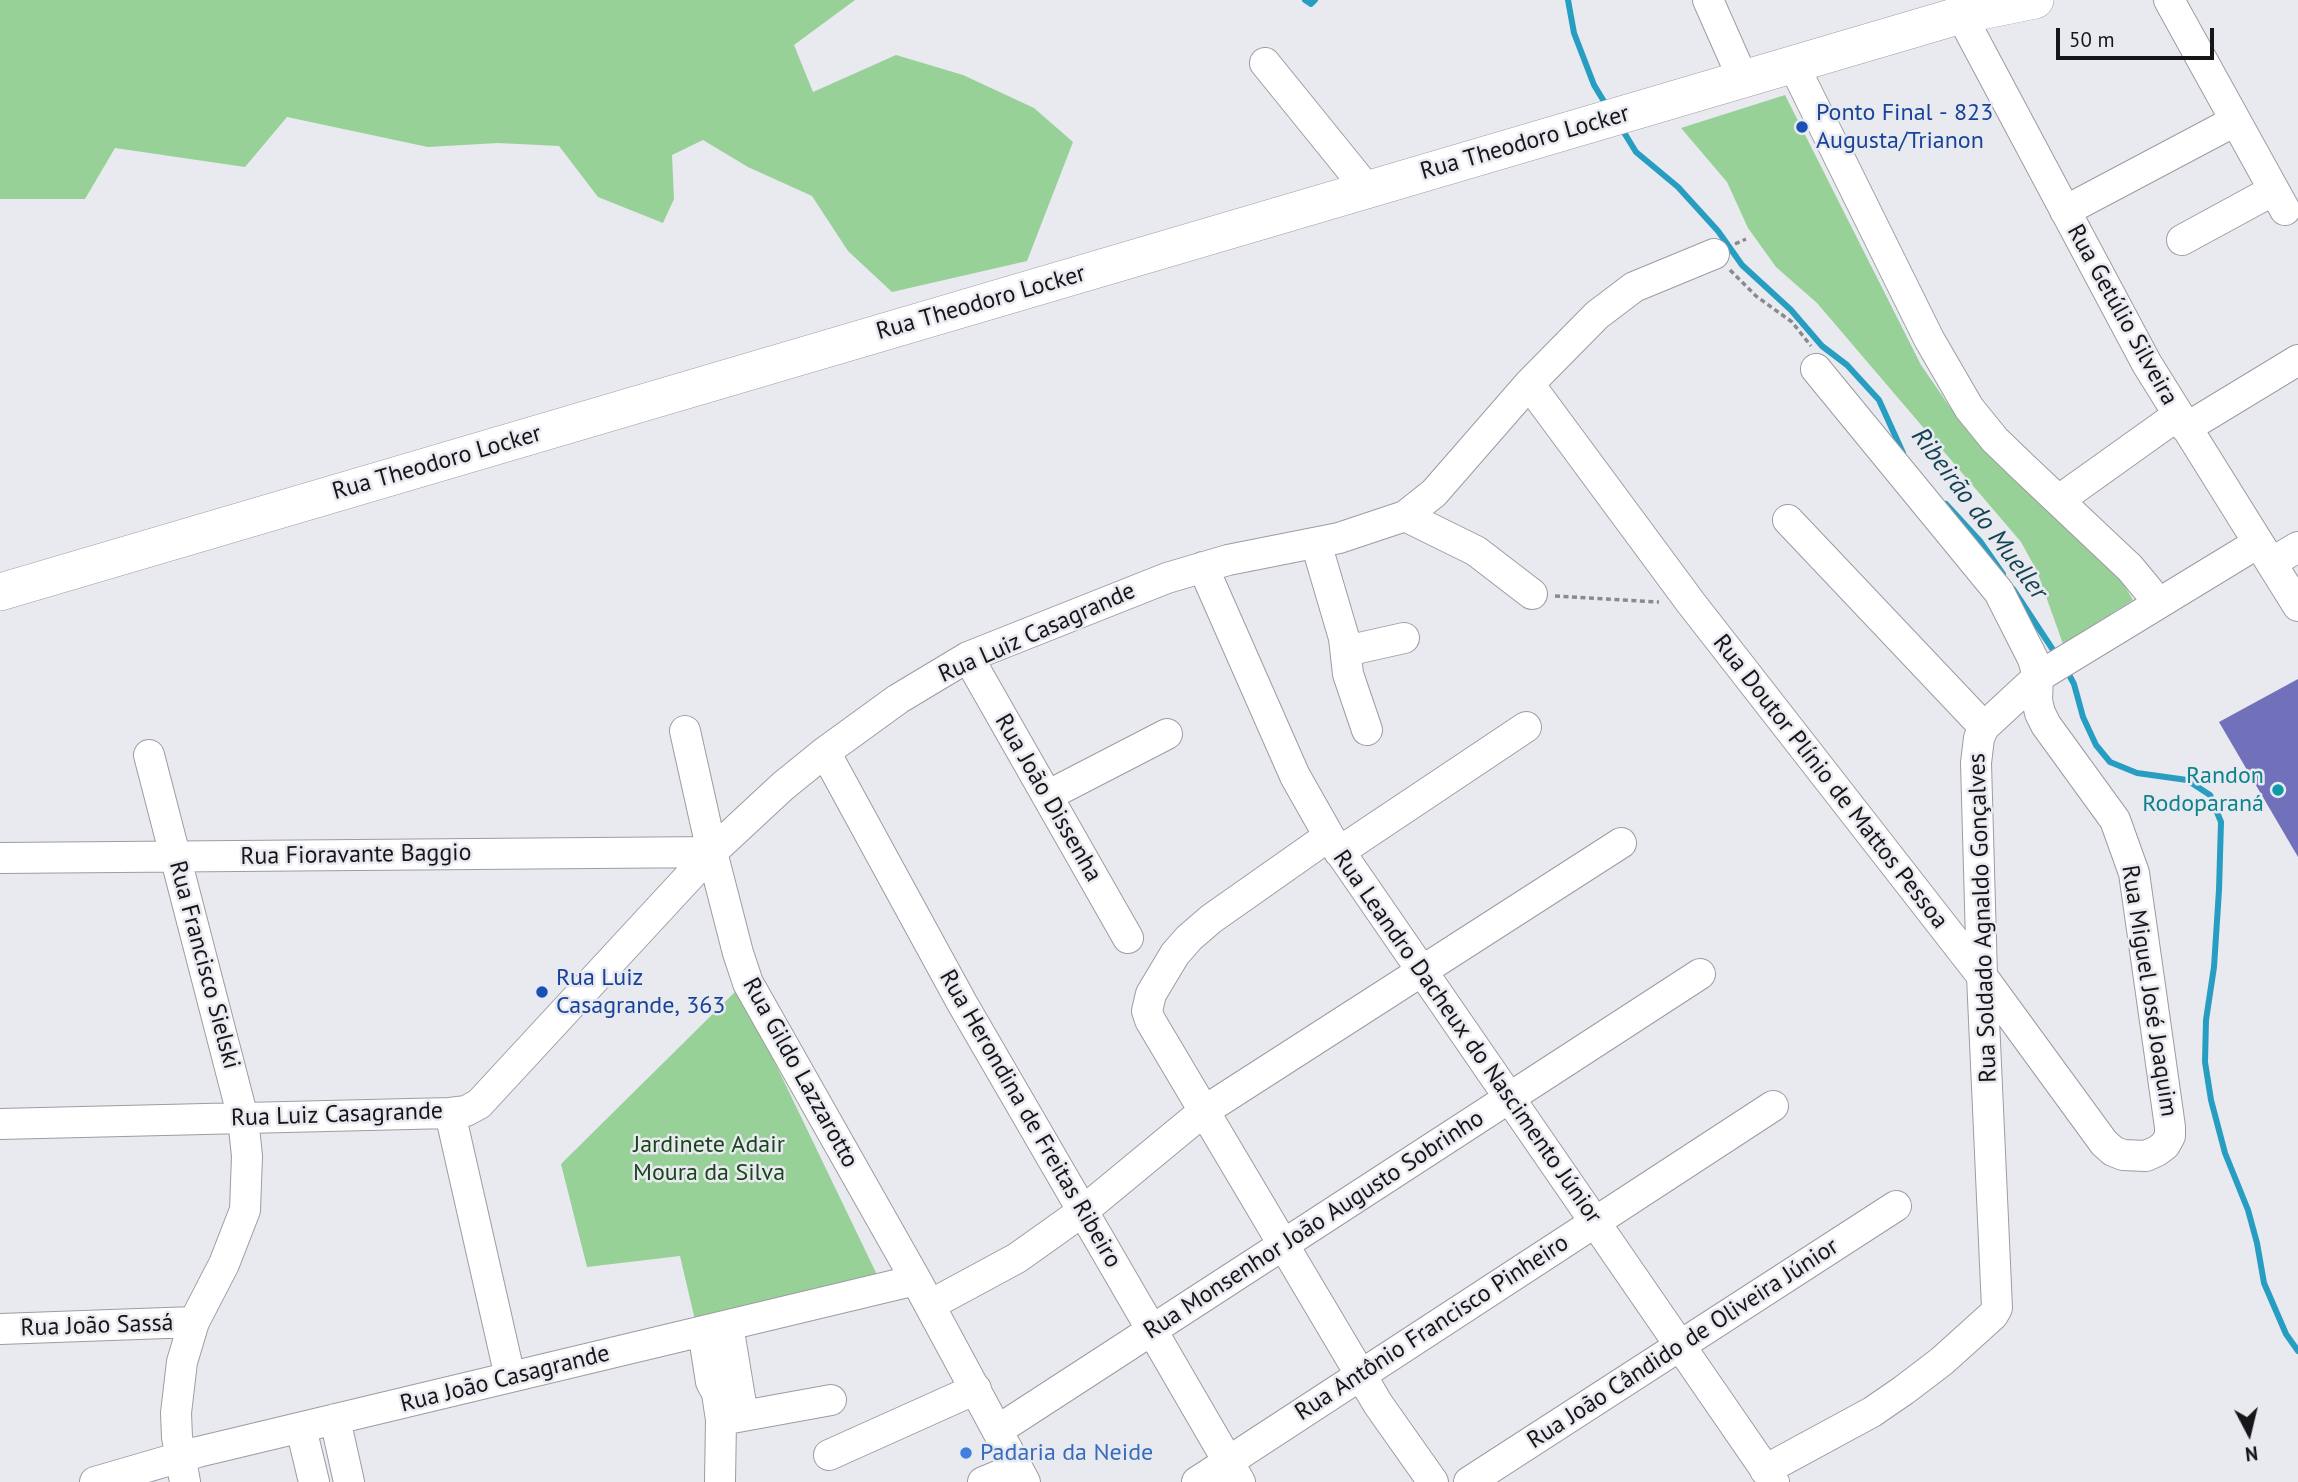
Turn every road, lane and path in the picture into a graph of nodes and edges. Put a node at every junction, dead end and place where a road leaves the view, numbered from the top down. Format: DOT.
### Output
graph roads {
  1 [pos="1708,0"];
  2 [pos="1999,0"];
  3 [pos="2035,0"];
  4 [pos="2169,0"];
  5 [pos="1961,15"];
  6 [pos="1265,62"];
  7 [pos="1793,64"];
  8 [pos="1743,79"];
  9 [pos="2235,121"];
  10 [pos="1367,189"];
  11 [pos="2065,211"];
  12 [pos="2182,240"];
  13 [pos="1714,254"];
  14 [pos="2298,360"];
  15 [pos="1816,369"];
  16 [pos="1529,384"];
  17 [pos="2182,422"];
  18 [pos="2059,500"];
  19 [pos="1405,516"];
  20 [pos="1788,520"];
  21 [pos="1316,543"];
  22 [pos="2298,547"];
  23 [pos="2264,553"];
  24 [pos="1203,566"];
  25 [pos="0,592"];
  26 [pos="1532,594"];
  27 [pos="2159,603"];
  28 [pos="1691,604"];
  29 [pos="2298,606"];
  30 [pos="1404,638"];
  31 [pos="1346,652"];
  32 [pos="968,657"];
  33 [pos="2053,668"];
  34 [pos="1527,727"];
  35 [pos="1984,727"];
  36 [pos="1367,730"];
  37 [pos="685,731"];
  38 [pos="1167,734"];
  39 [pos="825,752"];
  40 [pos="149,755"];
  41 [pos="1047,796"];
  42 [pos="1334,844"];
  43 [pos="1621,844"];
  44 [pos="712,852"];
  45 [pos="175,857"];
  46 [pos="0,858"];
  47 [pos="1128,938"];
  48 [pos="1422,971"];
  49 [pos="1700,974"];
  50 [pos="1982,976"];
  51 [pos="1509,1098"];
  52 [pos="1773,1106"];
  53 [pos="1204,1111"];
  54 [pos="450,1113"];
  55 [pos="243,1118"];
  56 [pos="0,1124"];
  57 [pos="2146,1156"];
  58 [pos="1896,1206"];
  59 [pos="1083,1211"];
  60 [pos="1595,1222"];
  61 [pos="1284,1244"];
  62 [pos="923,1292"];
  63 [pos="194,1322"];
  64 [pos="715,1328"];
  65 [pos="0,1329"];
  66 [pos="1152,1330"];
  67 [pos="1680,1346"];
  68 [pos="1362,1374"];
  69 [pos="510,1377"];
  70 [pos="975,1389"];
  71 [pos="831,1400"];
  72 [pos="732,1418"];
  73 [pos="335,1419"];
  74 [pos="300,1428"];
  75 [pos="998,1430"];
  76 [pos="829,1455"];
  77 [pos="182,1470"];
  78 [pos="1234,1472"];
  79 [pos="1021,1475"];
  80 [pos="1770,1476"];
  81 [pos="100,1481"];
  82 [pos="314,1482"];
  83 [pos="349,1482"];
  84 [pos="720,1482"];
  85 [pos="983,1482"];
  86 [pos="1197,1482"];
  87 [pos="1433,1482"];
  88 [pos="1469,1482"];
  1 -- 8 [label="street"];
  2 -- 5 [label="main road, Rua Theodoro Locker"];
  3 -- 5 [label="main road, Rua Theodoro Locker"];
  4 -- 9 [label="street"];
  5 -- 7 [label="main road, Rua Theodoro Locker"];
  5 -- 11 [label="street, Rua Getúlio Silveira"];
  6 -- 10 [label="street"];
  7 -- 8 [label="main road, Rua Theodoro Locker"];
  7 -- 18 [label="street"];
  8 -- 10 [label="main road, Rua Theodoro Locker"];
  9 -- 11 [label="street"];
  9 -- 12 [label="street"];
  10 -- 25 [label="main road, Rua Theodoro Locker"];
  11 -- 17 [label="street, Rua Getúlio Silveira"];
  13 -- 15 [label="path"];
  13 -- 16 [label="street, Rua Luiz Casagrande"];
  14 -- 17 [label="street"];
  15 -- 33 [label="street, Rua Miguel José Joaquim"];
  16 -- 19 [label="street, Rua Luiz Casagrande"];
  16 -- 28 [label="street, Rua Doutor Plínio de Mattos Pessoa"];
  17 -- 18 [label="street"];
  17 -- 23 [label="street, Rua Getúlio Silveira"];
  18 -- 27 [label="street"];
  19 -- 21 [label="street, Rua Luiz Casagrande"];
  19 -- 26 [label="street"];
  20 -- 35 [label="street"];
  21 -- 24 [label="street, Rua Luiz Casagrande"];
  21 -- 31 [label="street"];
  22 -- 23 [label="street, Rua Soldado Agnaldo Gonçalves"];
  23 -- 27 [label="street, Rua Soldado Agnaldo Gonçalves"];
  23 -- 29 [label="street, Rua Getúlio Silveira"];
  24 -- 32 [label="street, Rua Luiz Casagrande"];
  24 -- 42 [label="street, Rua Leandro Dacheux do Nascimento Júnior"];
  26 -- 28 [label="path"];
  27 -- 33 [label="street, Rua Soldado Agnaldo Gonçalves"];
  28 -- 50 [label="street, Rua Doutor Plínio de Mattos Pessoa"];
  30 -- 31 [label="street"];
  31 -- 36 [label="street"];
  32 -- 39 [label="street, Rua Luiz Casagrande"];
  32 -- 41 [label="street, Rua João Dissenha"];
  33 -- 35 [label="street, Rua Soldado Agnaldo Gonçalves"];
  33 -- 57 [label="street, Rua Miguel José Joaquim"];
  34 -- 42 [label="street"];
  35 -- 50 [label="street, Rua Soldado Agnaldo Gonçalves"];
  37 -- 44 [label="street, Rua Gildo Lazzarotto"];
  38 -- 41 [label="street"];
  39 -- 44 [label="street, Rua Luiz Casagrande"];
  39 -- 59 [label="street, Rua Herondina de Freitas Ribeiro"];
  40 -- 45 [label="street, Rua Francisco Sielski"];
  41 -- 47 [label="street, Rua João Dissenha"];
  42 -- 48 [label="street, Rua Leandro Dacheux do Nascimento Júnior"];
  42 -- 53 [label="street"];
  43 -- 48 [label="street, Rua João Casagrande"];
  44 -- 45 [label="street, Rua Fioravante Baggio"];
  44 -- 54 [label="street, Rua Luiz Casagrande"];
  44 -- 62 [label="street, Rua Gildo Lazzarotto"];
  45 -- 46 [label="street, Rua Fioravante Baggio"];
  45 -- 55 [label="street, Rua Francisco Sielski"];
  48 -- 51 [label="street, Rua Leandro Dacheux do Nascimento Júnior"];
  48 -- 53 [label="street, Rua João Casagrande"];
  49 -- 51 [label="street, Rua Monsenhor João Augusto Sobrinho"];
  50 -- 57 [label="street, Rua Doutor Plínio de Mattos Pessoa"];
  50 -- 80 [label="street, Rua Soldado Agnaldo Gonçalves"];
  51 -- 60 [label="street, Rua Leandro Dacheux do Nascimento Júnior"];
  51 -- 61 [label="street, Rua Monsenhor João Augusto Sobrinho"];
  52 -- 60 [label="street, Rua Antônio Francisco Pinheiro"];
  53 -- 59 [label="street, Rua João Casagrande"];
  53 -- 61 [label="street"];
  54 -- 55 [label="street, Rua Luiz Casagrande"];
  54 -- 69 [label="street"];
  55 -- 56 [label="street, Rua Luiz Casagrande"];
  55 -- 63 [label="street, Rua Francisco Sielski"];
  58 -- 67 [label="street, Rua João Cândido de Oliveira Júnior"];
  59 -- 62 [label="street, Rua João Casagrande"];
  59 -- 66 [label="street, Rua Herondina de Freitas Ribeiro"];
  60 -- 67 [label="street, Rua Leandro Dacheux do Nascimento Júnior"];
  60 -- 68 [label="street, Rua Antônio Francisco Pinheiro"];
  61 -- 66 [label="street, Rua Monsenhor João Augusto Sobrinho"];
  61 -- 68 [label="street"];
  62 -- 64 [label="street, Rua João Casagrande"];
  62 -- 70 [label="street, Rua Gildo Lazzarotto"];
  63 -- 65 [label="street, Rua João Sassá"];
  63 -- 77 [label="street, Rua Francisco Sielski"];
  64 -- 69 [label="street, Rua João Casagrande"];
  64 -- 72 [label="street"];
  66 -- 75 [label="street, Rua Monsenhor João Augusto Sobrinho"];
  66 -- 78 [label="street, Rua Herondina de Freitas Ribeiro"];
  67 -- 80 [label="street, Rua Leandro Dacheux do Nascimento Júnior"];
  67 -- 88 [label="street, Rua João Cândido de Oliveira Júnior"];
  68 -- 78 [label="street, Rua Antônio Francisco Pinheiro"];
  68 -- 87 [label="street"];
  69 -- 73 [label="street, Rua João Casagrande"];
  70 -- 75 [label="street, Rua Gildo Lazzarotto"];
  70 -- 76 [label="street"];
  71 -- 72 [label="street"];
  72 -- 84 [label="street"];
  73 -- 74 [label="street, Rua João Casagrande"];
  73 -- 83 [label="street"];
  74 -- 77 [label="street, Rua João Casagrande"];
  74 -- 82 [label="street"];
  75 -- 79 [label="street, Rua Gildo Lazzarotto"];
  77 -- 81 [label="street, Rua João Casagrande"];
  78 -- 86 [label="street, Rua Antônio Francisco Pinheiro"];
  79 -- 85 [label="street"];
}
